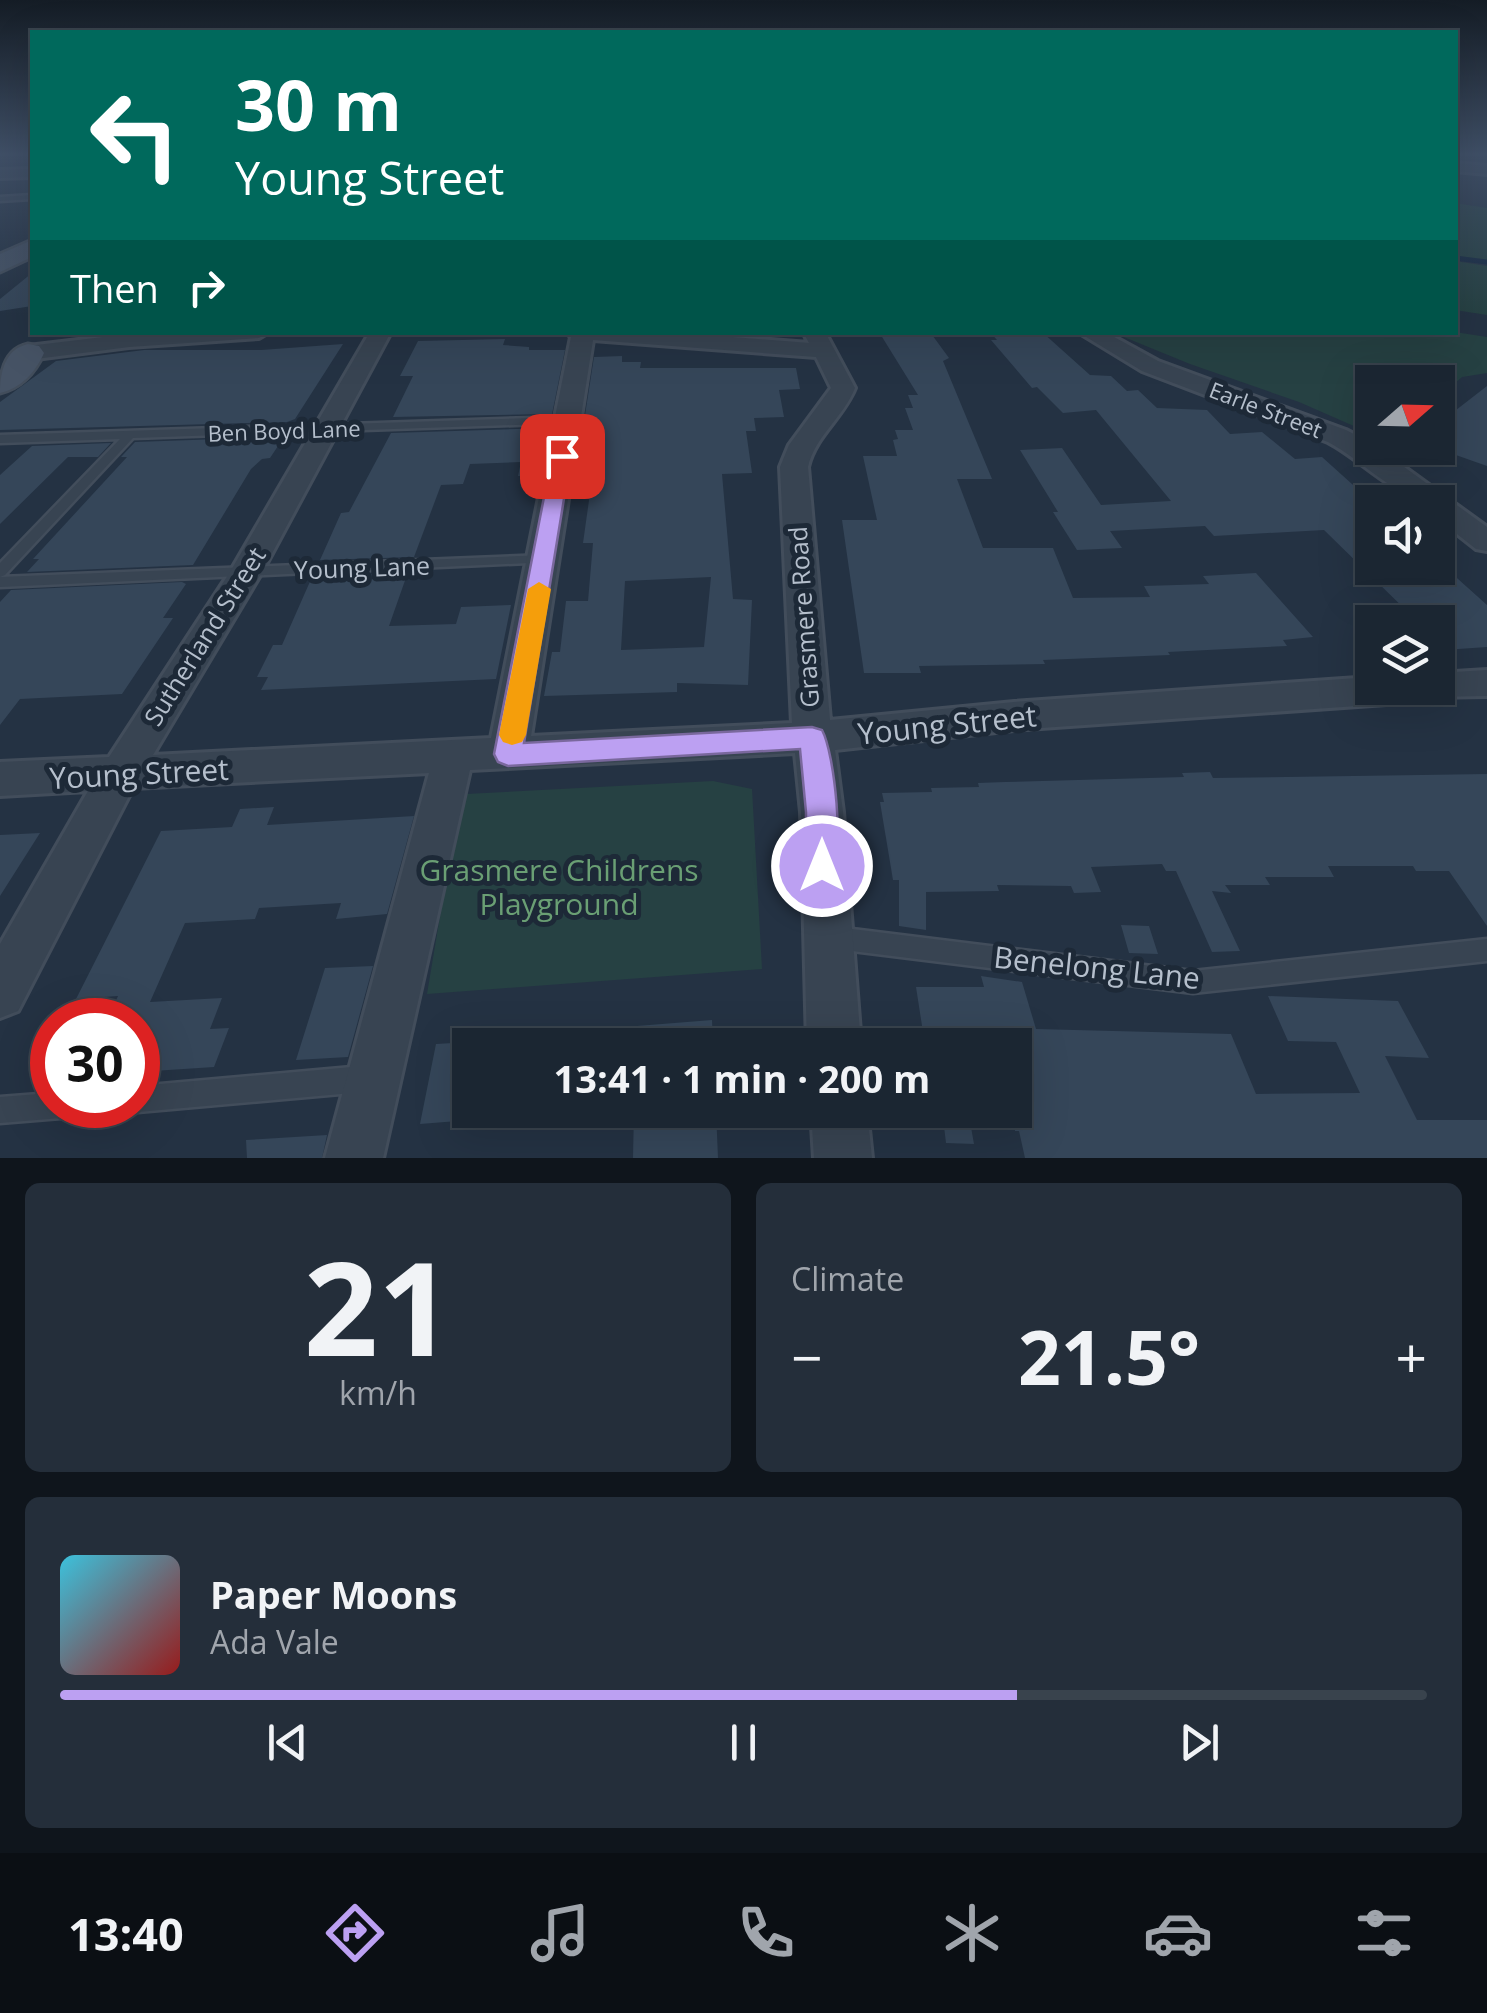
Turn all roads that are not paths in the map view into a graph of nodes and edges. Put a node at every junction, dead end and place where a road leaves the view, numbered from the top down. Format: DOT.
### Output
graph roads {
  1 [pos="30,248"];
  2 [pos="0,264"];
  3 [pos="211,335"];
  4 [pos="379,335"];
  5 [pos="580,335"];
  6 [pos="634,335"];
  7 [pos="1093,335"];
  8 [pos="821,342"];
  9 [pos="19,351"];
  10 [pos="0,383"];
  11 [pos="567,421"];
  12 [pos="329,428"];
  13 [pos="128,436"];
  14 [pos="0,439"];
  15 [pos="1408,485"];
  16 [pos="1455,518"];
  17 [pos="1487,542"];
  18 [pos="545,560"];
  19 [pos="0,572"];
  20 [pos="246,572"];
  21 [pos="0,582"];
  22 [pos="1487,682"];
  23 [pos="1455,685"];
  24 [pos="1355,692"];
  25 [pos="812,738"];
  26 [pos="508,754"];
  27 [pos="453,758"];
  28 [pos="119,774"];
  29 [pos="0,780"];
  30 [pos="826,937"];
  31 [pos="1487,950"];
  32 [pos="0,993"];
  33 [pos="833,1028"];
  34 [pos="372,1078"];
  35 [pos="160,1096"];
  36 [pos="30,1108"];
  37 [pos="0,1110"];
  38 [pos="840,1128"];
  39 [pos="354,1158"];
  40 [pos="843,1158"];
  1 -- 2 [label="main road"];
  3 -- 9 [label="street"];
  4 -- 12 [label="street, Sutherland Street"];
  5 -- 11 [label="street"];
  6 -- 8 [label="street"];
  7 -- 15 [label="street, Earle Street"];
  8 -- 25 [label="street, Grasmere Road"];
  9 -- 10 [label="main road"];
  11 -- 12 [label="lane, Ben Boyd Lane"];
  11 -- 18 [label="street"];
  12 -- 13 [label="lane, Ben Boyd Lane"];
  12 -- 20 [label="street, Sutherland Street"];
  13 -- 14 [label="lane, Ben Boyd Lane"];
  13 -- 19 [label="lane"];
  16 -- 17 [label="street, Earle Street"];
  18 -- 20 [label="lane, Young Lane"];
  18 -- 26 [label="street"];
  20 -- 21 [label="lane, Young Lane"];
  20 -- 28 [label="street, Sutherland Street"];
  22 -- 23 [label="street"];
  24 -- 25 [label="street, Young Street"];
  25 -- 26 [label="street, Young Street"];
  25 -- 30 [label="street, Grasmere Road"];
  26 -- 27 [label="street, Young Street"];
  27 -- 28 [label="street, Young Street"];
  27 -- 34 [label="street"];
  28 -- 29 [label="street, Young Street"];
  28 -- 32 [label="street, Sutherland Street"];
  30 -- 31 [label="lane, Benelong Lane"];
  30 -- 33 [label="street, Grasmere Road"];
  34 -- 35 [label="lane"];
  34 -- 39 [label="street"];
  36 -- 37 [label="lane"];
  38 -- 40 [label="street"];
}
